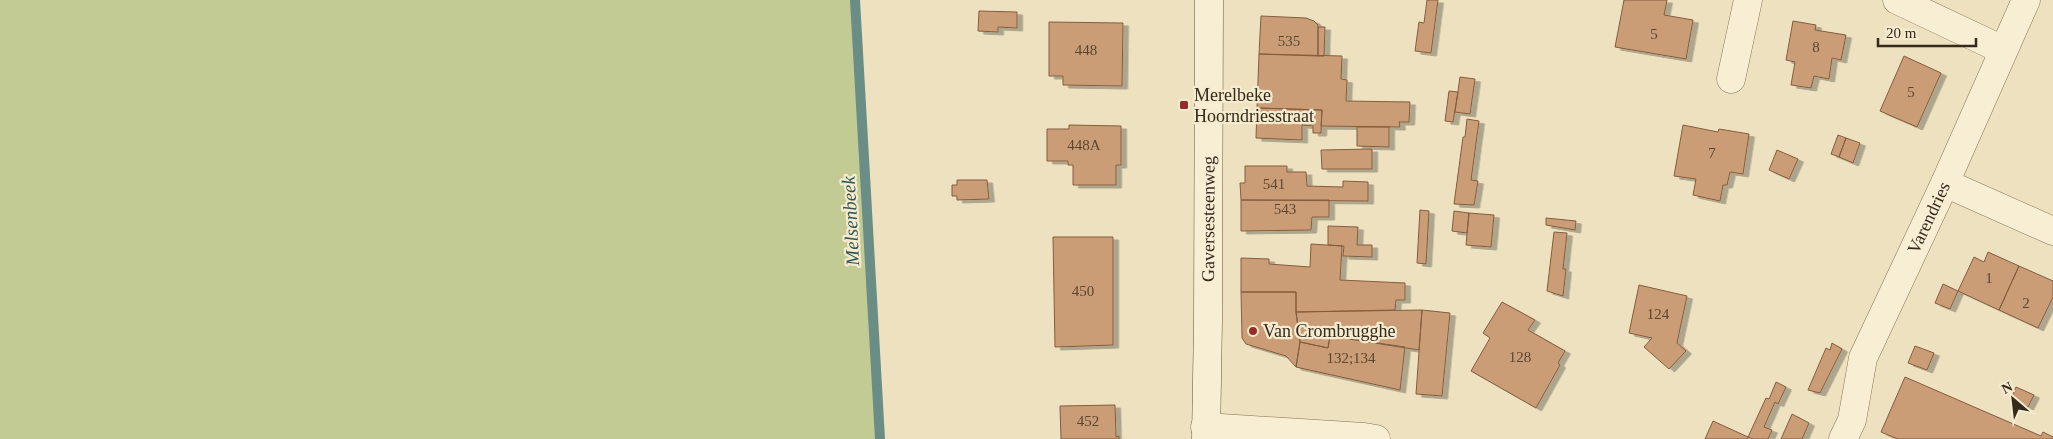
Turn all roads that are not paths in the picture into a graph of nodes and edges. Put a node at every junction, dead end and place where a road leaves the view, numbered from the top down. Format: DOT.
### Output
graph roads {
  1 [pos="1209,0"];
  2 [pos="1748,0"];
  3 [pos="1896,0"];
  4 [pos="2026,0"];
  5 [pos="2003,50"];
  6 [pos="1731,79"];
  7 [pos="1944,182"];
  8 [pos="2053,231"];
  9 [pos="1206,433"];
  10 [pos="1376,439"];
  11 [pos="1843,439"];
  1 -- 9 [label="street, Gaversesteenweg"];
  2 -- 6 [label="street"];
  3 -- 5 [label="street"];
  4 -- 5 [label="street, Varendries"];
  5 -- 7 [label="street, Varendries"];
  7 -- 8 [label="street"];
  7 -- 11 [label="street, Varendries"];
  9 -- 10 [label="street"];
}
